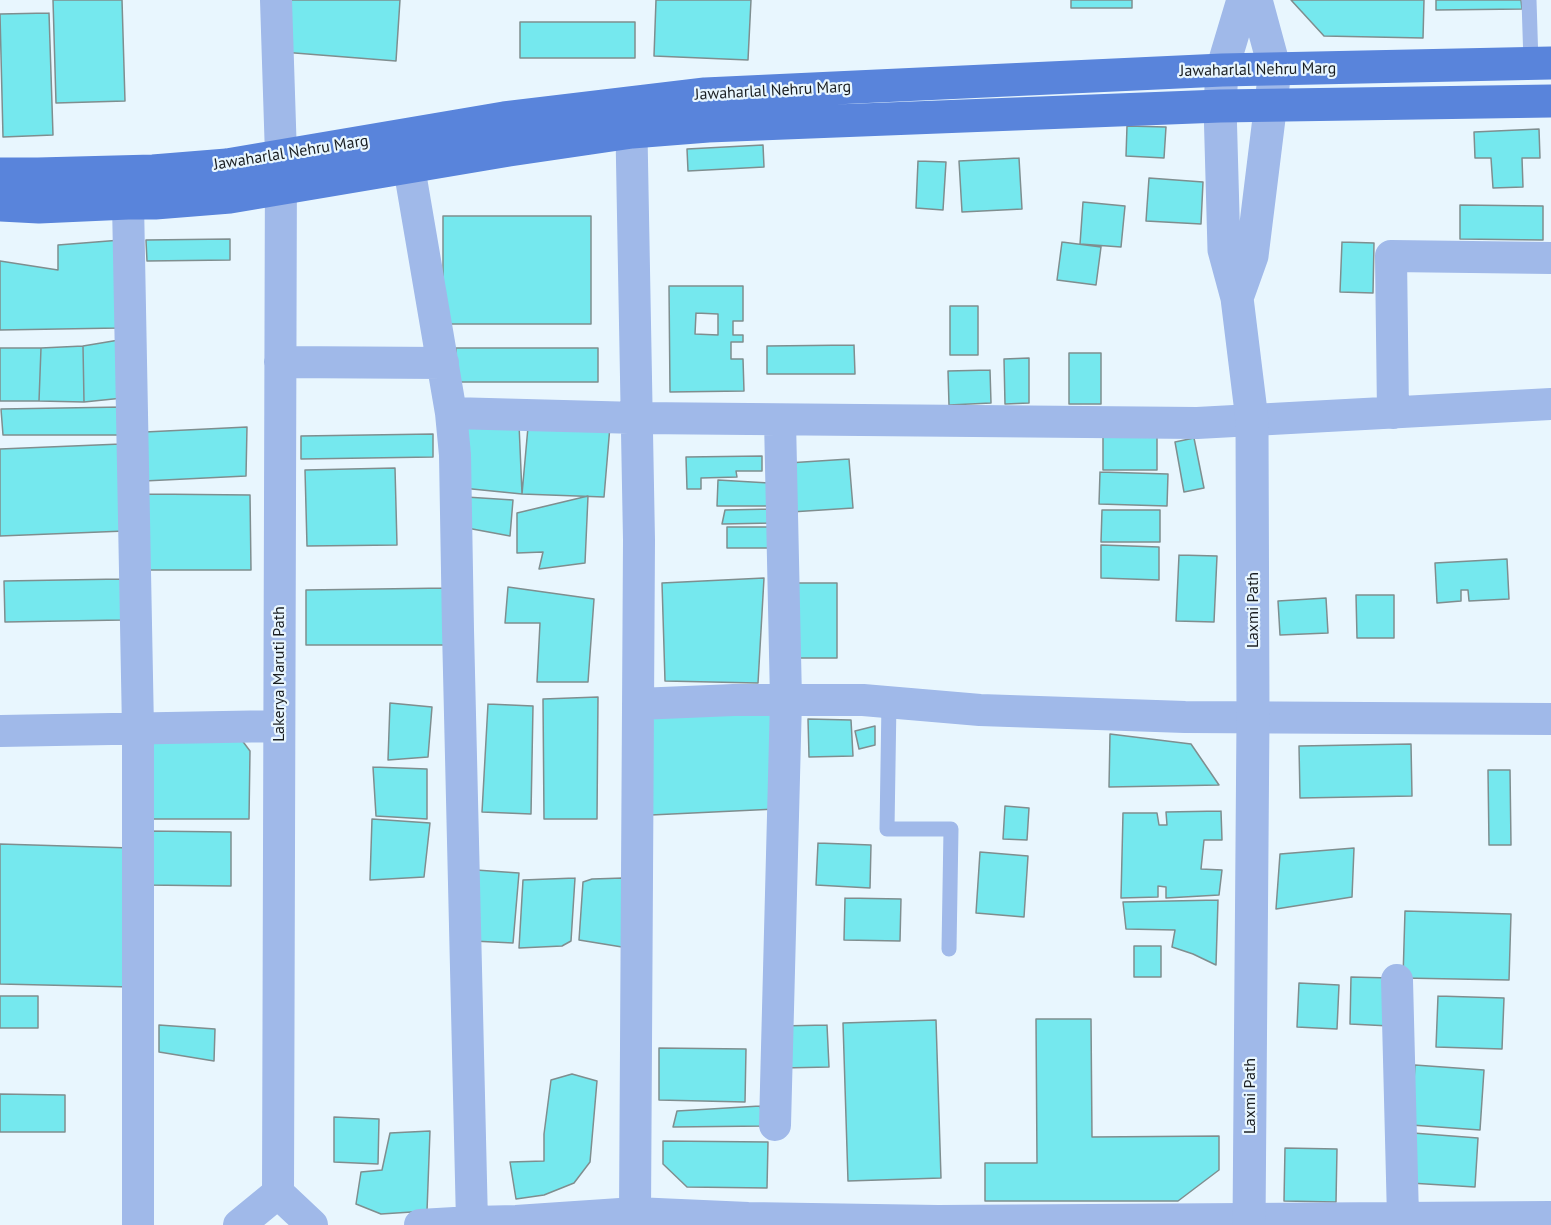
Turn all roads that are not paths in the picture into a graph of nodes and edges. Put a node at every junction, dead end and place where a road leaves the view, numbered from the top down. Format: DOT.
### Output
graph roads {
  1 [pos="276,0"];
  2 [pos="1243,0"];
  3 [pos="1256,0"];
  4 [pos="1529,0"];
  5 [pos="1541,63"];
  6 [pos="1222,70"];
  7 [pos="1275,70"];
  8 [pos="1551,101"];
  9 [pos="1272,105"];
  10 [pos="1220,106"];
  11 [pos="632,117"];
  12 [pos="281,156"];
  13 [pos="409,167"];
  14 [pos="0,174"];
  15 [pos="281,189"];
  16 [pos="128,203"];
  17 [pos="0,206"];
  18 [pos="1551,258"];
  19 [pos="1237,298"];
  20 [pos="280,362"];
  21 [pos="443,363"];
  22 [pos="1551,405"];
  23 [pos="451,413"];
  24 [pos="1393,413"];
  25 [pos="638,418"];
  26 [pos="780,420"];
  27 [pos="1252,420"];
  28 [pos="786,700"];
  29 [pos="889,702"];
  30 [pos="639,704"];
  31 [pos="1253,718"];
  32 [pos="1551,718"];
  33 [pos="279,726"];
  34 [pos="138,729"];
  35 [pos="0,731"];
  36 [pos="949,949"];
  37 [pos="1397,980"];
  38 [pos="775,1125"];
  39 [pos="278,1192"];
  40 [pos="635,1213"];
  41 [pos="1551,1217"];
  42 [pos="1403,1218"];
  43 [pos="748,1221"];
  44 [pos="1249,1222"];
  45 [pos="516,1223"];
  46 [pos="938,1223"];
  47 [pos="445,1224"];
  48 [pos="138,1225"];
  49 [pos="239,1225"];
  50 [pos="312,1225"];
  1 -- 12 [label="street, Lakerya Maruti Path"];
  2 -- 6 [label="street, Laxmi Path"];
  3 -- 7 [label="street"];
  4 -- 5 [label="lane"];
  5 -- 7 [label="main road, Jawaharlal Nehru Marg"];
  6 -- 7 [label="main road, Jawaharlal Nehru Marg"];
  6 -- 10 [label="street, Laxmi Path"];
  6 -- 11 [label="main road, Jawaharlal Nehru Marg"];
  7 -- 9 [label="street"];
  8 -- 9 [label="main road, Jawaharlal Nehru Marg"];
  9 -- 10 [label="main road, Jawaharlal Nehru Marg"];
  9 -- 19 [label="street"];
  10 -- 11 [label="main road, Jawaharlal Nehru Marg"];
  10 -- 19 [label="street, Laxmi Path"];
  11 -- 12 [label="main road, Jawaharlal Nehru Marg"];
  11 -- 13 [label="main road, Jawaharlal Nehru Marg"];
  11 -- 25 [label="street"];
  12 -- 14 [label="main road, Jawaharlal Nehru Marg"];
  12 -- 15 [label="street, Lakerya Maruti Path"];
  13 -- 15 [label="main road, Jawaharlal Nehru Marg"];
  13 -- 21 [label="street"];
  15 -- 16 [label="main road, Jawaharlal Nehru Marg"];
  15 -- 20 [label="street, Lakerya Maruti Path"];
  16 -- 17 [label="main road, Jawaharlal Nehru Marg"];
  16 -- 34 [label="street"];
  18 -- 24 [label="street"];
  19 -- 27 [label="street, Laxmi Path"];
  20 -- 21 [label="street"];
  20 -- 33 [label="street, Lakerya Maruti Path"];
  21 -- 23 [label="street"];
  22 -- 24 [label="street"];
  23 -- 25 [label="street"];
  23 -- 47 [label="street"];
  24 -- 27 [label="street"];
  25 -- 26 [label="street"];
  25 -- 30 [label="street"];
  26 -- 27 [label="street"];
  26 -- 28 [label="street"];
  27 -- 31 [label="street, Laxmi Path"];
  28 -- 29 [label="street"];
  28 -- 30 [label="street"];
  28 -- 38 [label="street"];
  29 -- 31 [label="street"];
  29 -- 36 [label="lane"];
  30 -- 40 [label="street"];
  31 -- 32 [label="street"];
  31 -- 44 [label="street, Laxmi Path"];
  33 -- 34 [label="street"];
  33 -- 39 [label="street, Lakerya Maruti Path"];
  34 -- 35 [label="street"];
  34 -- 48 [label="street"];
  37 -- 42 [label="street"];
  39 -- 49 [label="street"];
  39 -- 50 [label="street"];
  40 -- 43 [label="street"];
  40 -- 45 [label="street"];
  41 -- 42 [label="street"];
  42 -- 44 [label="street"];
  43 -- 46 [label="street"];
  44 -- 46 [label="street"];
  45 -- 47 [label="street"];
}
